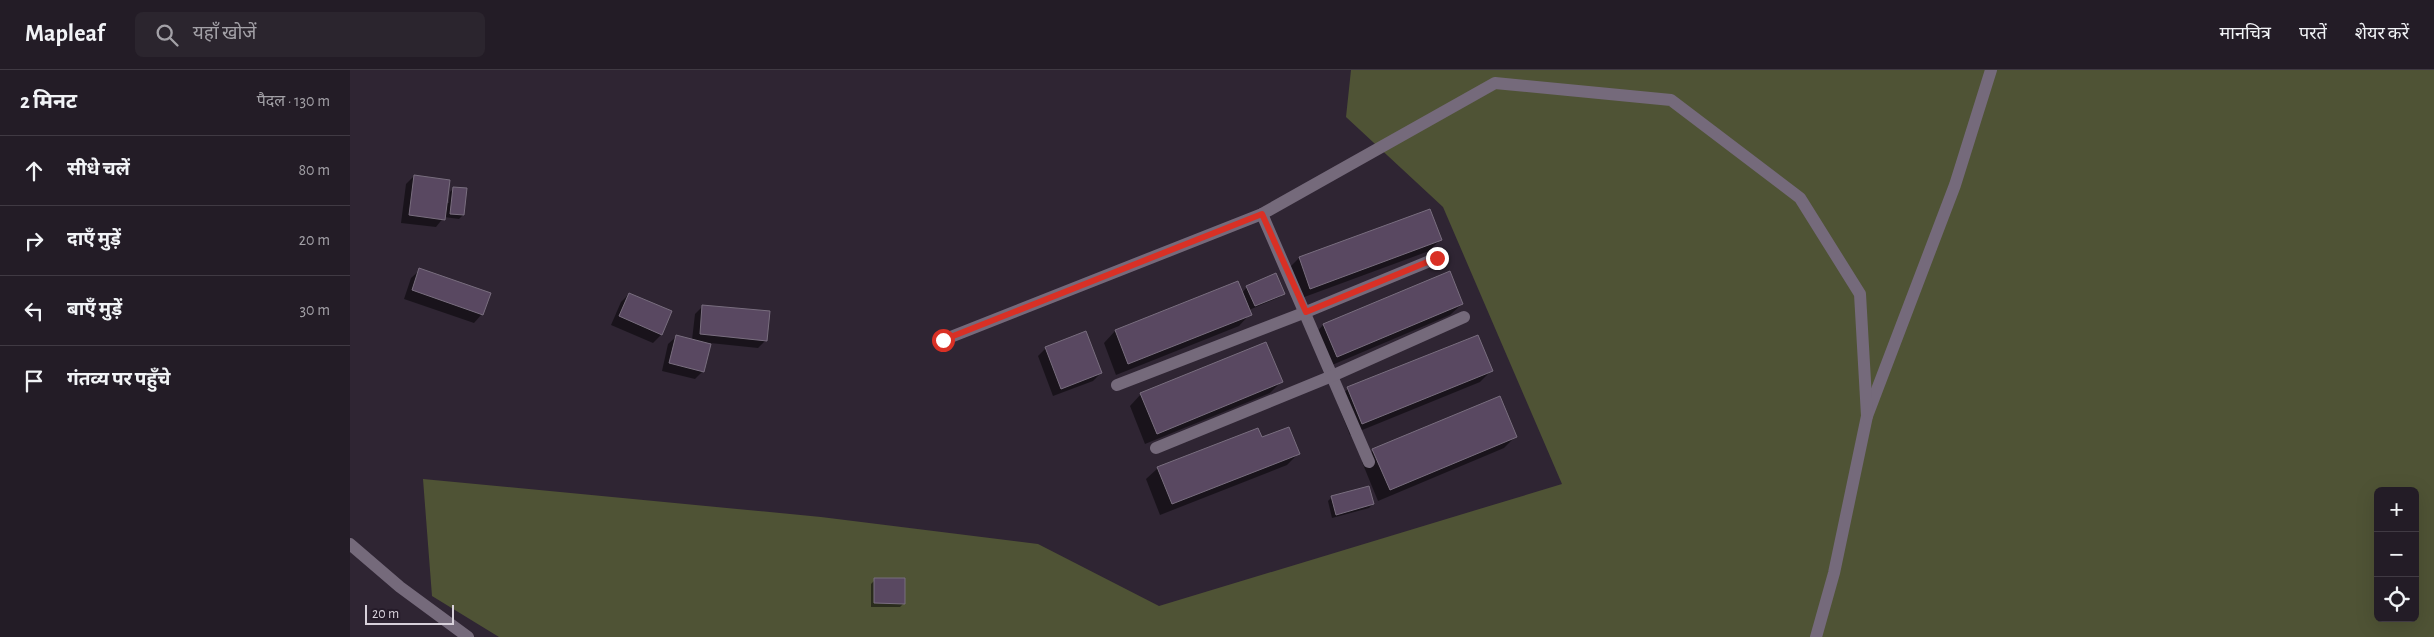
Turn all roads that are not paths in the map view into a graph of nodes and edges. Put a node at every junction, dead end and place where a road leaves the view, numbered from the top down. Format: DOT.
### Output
graph roads {
  1 [pos="1991,70"];
  2 [pos="1262,214"];
  3 [pos="1437,258"];
  4 [pos="1306,312"];
  5 [pos="1464,317"];
  6 [pos="943,340"];
  7 [pos="1332,376"];
  8 [pos="1117,385"];
  9 [pos="1867,416"];
  10 [pos="1156,448"];
  11 [pos="1369,462"];
  12 [pos="350,544"];
  13 [pos="468,637"];
  14 [pos="1816,637"];
  1 -- 9 [label="street"];
  2 -- 4 [label="street"];
  2 -- 6 [label="street"];
  2 -- 9 [label="street"];
  3 -- 4 [label="street"];
  4 -- 7 [label="street"];
  4 -- 8 [label="street"];
  5 -- 7 [label="street"];
  7 -- 10 [label="street"];
  7 -- 11 [label="street"];
  9 -- 14 [label="street"];
  12 -- 13 [label="street"];
}
